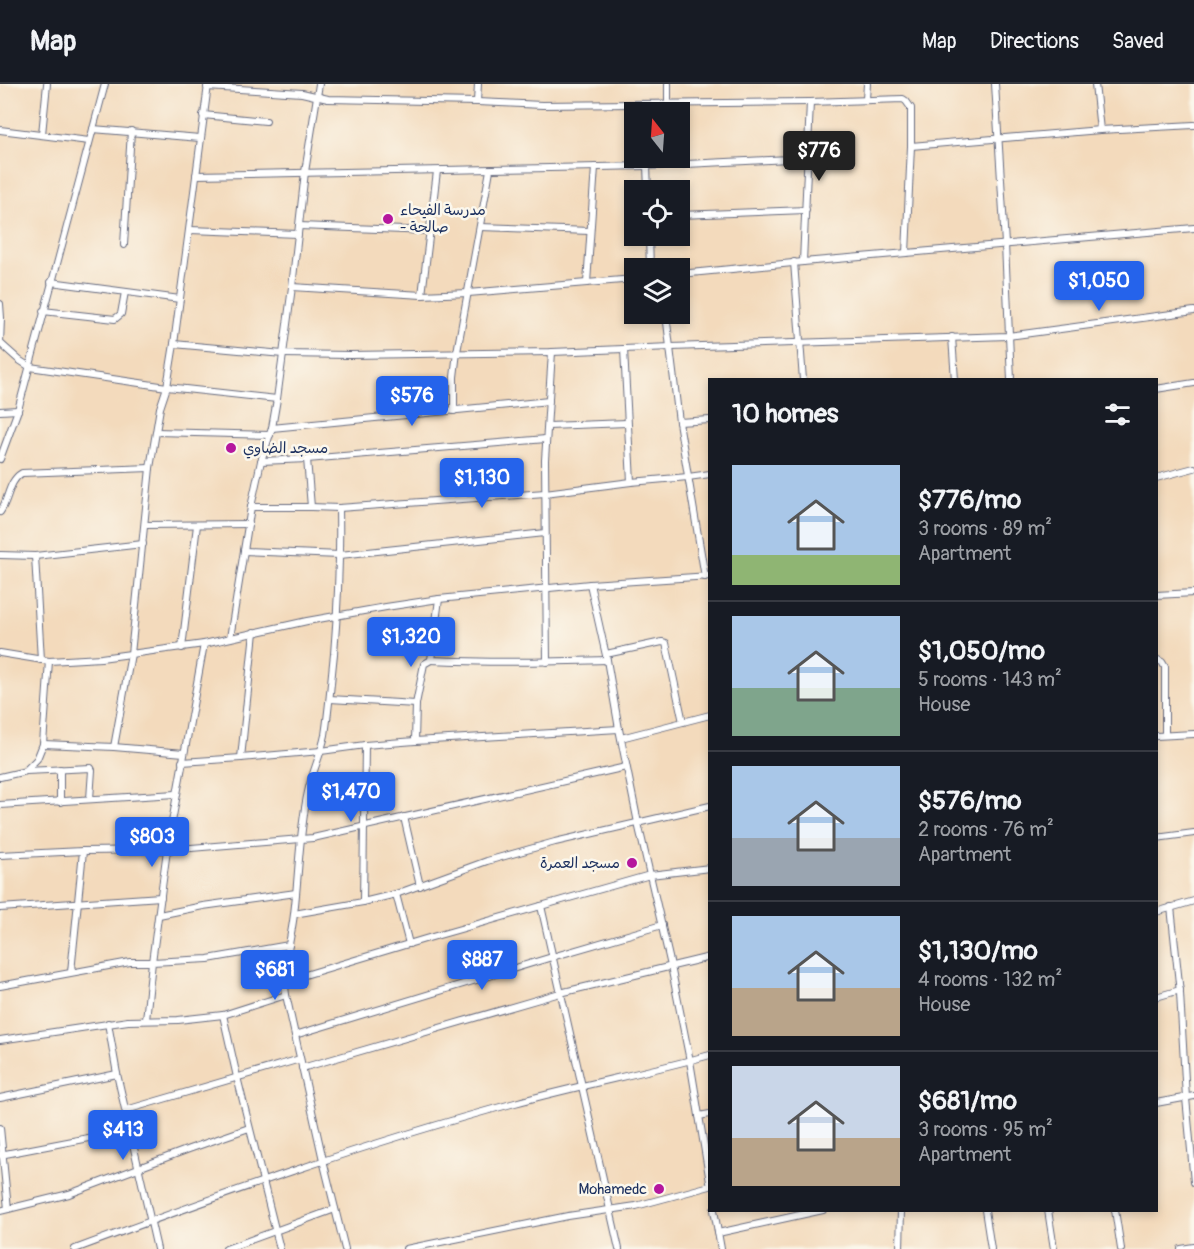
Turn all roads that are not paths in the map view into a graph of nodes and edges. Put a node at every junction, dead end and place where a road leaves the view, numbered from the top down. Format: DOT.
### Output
graph roads {
  1 [pos="47,84"];
  2 [pos="105,84"];
  3 [pos="319,84"];
  4 [pos="478,84"];
  5 [pos="668,84"];
  6 [pos="867,84"];
  7 [pos="995,84"];
  8 [pos="1095,84"];
  9 [pos="208,85"];
  10 [pos="316,97"];
  11 [pos="867,99"];
  12 [pos="477,102"];
  13 [pos="668,102"];
  14 [pos="810,102"];
  15 [pos="690,103"];
  16 [pos="624,104"];
  17 [pos="203,115"];
  18 [pos="266,120"];
  19 [pos="1194,125"];
  20 [pos="93,129"];
  21 [pos="0,130"];
  22 [pos="1100,130"];
  23 [pos="131,131"];
  24 [pos="42,134"];
  25 [pos="200,138"];
  26 [pos="998,138"];
  27 [pos="89,141"];
  28 [pos="911,146"];
  29 [pos="808,158"];
  30 [pos="690,160"];
  31 [pos="624,166"];
  32 [pos="595,167"];
  33 [pos="490,170"];
  34 [pos="437,171"];
  35 [pos="305,172"];
  36 [pos="196,176"];
  37 [pos="806,210"];
  38 [pos="690,215"];
  39 [pos="480,227"];
  40 [pos="1194,228"];
  41 [pos="190,230"];
  42 [pos="298,230"];
  43 [pos="430,231"];
  44 [pos="590,231"];
  45 [pos="1005,244"];
  46 [pos="124,245"];
  47 [pos="906,253"];
  48 [pos="794,262"];
  49 [pos="803,262"];
  50 [pos="690,273"];
  51 [pos="624,280"];
  52 [pos="51,282"];
  53 [pos="587,283"];
  54 [pos="292,287"];
  55 [pos="125,292"];
  56 [pos="468,293"];
  57 [pos="422,295"];
  58 [pos="180,299"];
  59 [pos="0,304"];
  60 [pos="1194,311"];
  61 [pos="43,312"];
  62 [pos="668,324"];
  63 [pos="1008,336"];
  64 [pos="952,337"];
  65 [pos="0,343"];
  66 [pos="801,343"];
  67 [pos="174,344"];
  68 [pos="671,346"];
  69 [pos="624,349"];
  70 [pos="457,352"];
  71 [pos="552,352"];
  72 [pos="283,354"];
  73 [pos="30,367"];
  74 [pos="803,378"];
  75 [pos="955,378"];
  76 [pos="1011,378"];
  77 [pos="1194,383"];
  78 [pos="167,387"];
  79 [pos="1158,389"];
  80 [pos="277,399"];
  81 [pos="549,401"];
  82 [pos="18,410"];
  83 [pos="0,411"];
  84 [pos="454,411"];
  85 [pos="708,420"];
  86 [pos="679,422"];
  87 [pos="627,423"];
  88 [pos="548,426"];
  89 [pos="156,432"];
  90 [pos="271,432"];
  91 [pos="546,439"];
  92 [pos="0,459"];
  93 [pos="307,459"];
  94 [pos="261,461"];
  95 [pos="150,468"];
  96 [pos="1194,468"];
  97 [pos="708,474"];
  98 [pos="687,477"];
  99 [pos="1158,477"];
  100 [pos="631,482"];
  101 [pos="545,492"];
  102 [pos="251,507"];
  103 [pos="311,507"];
  104 [pos="339,508"];
  105 [pos="0,512"];
  106 [pos="249,524"];
  107 [pos="145,525"];
  108 [pos="197,525"];
  109 [pos="545,533"];
  110 [pos="143,544"];
  111 [pos="244,551"];
  112 [pos="0,555"];
  113 [pos="340,555"];
  114 [pos="35,556"];
  115 [pos="707,576"];
  116 [pos="590,584"];
  117 [pos="545,588"];
  118 [pos="1194,593"];
  119 [pos="1158,595"];
  120 [pos="439,599"];
  121 [pos="337,617"];
  122 [pos="254,632"];
  123 [pos="230,638"];
  124 [pos="204,644"];
  125 [pos="182,648"];
  126 [pos="0,652"];
  127 [pos="131,654"];
  128 [pos="607,657"];
  129 [pos="41,660"];
  130 [pos="431,660"];
  131 [pos="1158,660"];
  132 [pos="49,661"];
  133 [pos="547,662"];
  134 [pos="330,699"];
  135 [pos="416,704"];
  136 [pos="708,716"];
  137 [pos="683,722"];
  138 [pos="619,729"];
  139 [pos="1165,734"];
  140 [pos="1194,734"];
  141 [pos="1158,735"];
  142 [pos="621,738"];
  143 [pos="415,741"];
  144 [pos="44,744"];
  145 [pos="365,745"];
  146 [pos="114,747"];
  147 [pos="321,751"];
  148 [pos="184,753"];
  149 [pos="241,758"];
  150 [pos="182,762"];
  151 [pos="626,767"];
  152 [pos="60,769"];
  153 [pos="26,771"];
  154 [pos="0,777"];
  155 [pos="176,794"];
  156 [pos="90,800"];
  157 [pos="60,802"];
  158 [pos="0,805"];
  159 [pos="708,806"];
  160 [pos="404,817"];
  161 [pos="638,823"];
  162 [pos="363,827"];
  163 [pos="1194,833"];
  164 [pos="1158,838"];
  165 [pos="301,839"];
  166 [pos="167,850"];
  167 [pos="83,851"];
  168 [pos="0,855"];
  169 [pos="708,868"];
  170 [pos="650,875"];
  171 [pos="420,886"];
  172 [pos="296,893"];
  173 [pos="396,894"];
  174 [pos="161,897"];
  175 [pos="1194,901"];
  176 [pos="363,902"];
  177 [pos="79,903"];
  178 [pos="541,906"];
  179 [pos="1171,907"];
  180 [pos="0,908"];
  181 [pos="1158,911"];
  182 [pos="294,914"];
  183 [pos="159,915"];
  184 [pos="662,925"];
  185 [pos="409,944"];
  186 [pos="289,945"];
  187 [pos="552,957"];
  188 [pos="708,957"];
  189 [pos="152,962"];
  190 [pos="671,966"];
  191 [pos="71,972"];
  192 [pos="285,981"];
  193 [pos="0,986"];
  194 [pos="1180,990"];
  195 [pos="560,993"];
  196 [pos="286,995"];
  197 [pos="1158,996"];
  198 [pos="224,1015"];
  199 [pos="146,1020"];
  200 [pos="108,1023"];
  201 [pos="295,1035"];
  202 [pos="0,1040"];
  203 [pos="708,1056"];
  204 [pos="300,1059"];
  205 [pos="690,1060"];
  206 [pos="302,1068"];
  207 [pos="117,1074"];
  208 [pos="237,1077"];
  209 [pos="581,1087"];
  210 [pos="1194,1096"];
  211 [pos="0,1098"];
  212 [pos="1186,1098"];
  213 [pos="1158,1102"];
  214 [pos="126,1110"];
  215 [pos="708,1114"];
  216 [pos="699,1116"];
  217 [pos="0,1128"];
  218 [pos="249,1128"];
  219 [pos="130,1130"];
  220 [pos="2,1155"];
  221 [pos="323,1160"];
  222 [pos="139,1168"];
  223 [pos="708,1172"];
  224 [pos="262,1181"];
  225 [pos="1194,1182"];
  226 [pos="708,1185"];
  227 [pos="8,1209"];
  228 [pos="335,1209"];
  229 [pos="0,1210"];
  230 [pos="609,1210"];
  231 [pos="714,1212"];
  232 [pos="814,1212"];
  233 [pos="902,1212"];
  234 [pos="985,1212"];
  235 [pos="1048,1212"];
  236 [pos="1114,1212"];
  237 [pos="150,1221"];
  238 [pos="275,1230"];
  239 [pos="718,1233"];
  240 [pos="1194,1247"];
  241 [pos="75,1249"];
  242 [pos="157,1249"];
  243 [pos="226,1249"];
  244 [pos="280,1249"];
  245 [pos="345,1249"];
  246 [pos="406,1249"];
  247 [pos="619,1249"];
  248 [pos="721,1249"];
  249 [pos="900,1249"];
  250 [pos="991,1249"];
  251 [pos="1054,1249"];
  252 [pos="1121,1249"];
  253 [pos="1181,1249"];
  1 -- 24 [label="street"];
  2 -- 20 [label="street"];
  3 -- 10 [label="street"];
  4 -- 12 [label="street"];
  5 -- 13 [label="street"];
  6 -- 11 [label="street"];
  7 -- 26 [label="street"];
  8 -- 22 [label="street"];
  9 -- 10 [label="street"];
  9 -- 17 [label="street"];
  10 -- 12 [label="street"];
  10 -- 35 [label="street"];
  11 -- 14 [label="street"];
  11 -- 28 [label="street"];
  12 -- 16 [label="street"];
  14 -- 15 [label="street"];
  14 -- 29 [label="street"];
  17 -- 18 [label="street"];
  17 -- 25 [label="street"];
  19 -- 22 [label="street"];
  20 -- 23 [label="street"];
  20 -- 27 [label="street"];
  21 -- 24 [label="street"];
  22 -- 26 [label="street"];
  23 -- 25 [label="street"];
  23 -- 46 [label="street"];
  24 -- 27 [label="street"];
  25 -- 36 [label="street"];
  26 -- 28 [label="street"];
  26 -- 45 [label="street"];
  27 -- 52 [label="street"];
  28 -- 47 [label="street"];
  29 -- 30 [label="street"];
  29 -- 37 [label="street"];
  31 -- 32 [label="street"];
  32 -- 33 [label="street"];
  32 -- 44 [label="street"];
  33 -- 34 [label="street"];
  33 -- 39 [label="street"];
  34 -- 35 [label="street"];
  34 -- 43 [label="street"];
  35 -- 36 [label="street"];
  35 -- 42 [label="street"];
  36 -- 41 [label="street"];
  37 -- 38 [label="street"];
  37 -- 49 [label="street"];
  39 -- 44 [label="street"];
  39 -- 56 [label="street"];
  40 -- 45 [label="street"];
  41 -- 42 [label="street"];
  41 -- 58 [label="street"];
  42 -- 43 [label="street"];
  42 -- 54 [label="street"];
  43 -- 57 [label="street"];
  44 -- 53 [label="street"];
  45 -- 47 [label="street"];
  45 -- 63 [label="street"];
  47 -- 49 [label="street"];
  48 -- 49 [label="street"];
  48 -- 50 [label="street"];
  48 -- 66 [label="street"];
  51 -- 53 [label="street"];
  52 -- 55 [label="street"];
  52 -- 61 [label="street"];
  53 -- 56 [label="street"];
  54 -- 57 [label="street"];
  54 -- 72 [label="street"];
  55 -- 58 [label="street"];
  55 -- 61 [label="street"];
  56 -- 57 [label="street"];
  56 -- 70 [label="street"];
  58 -- 67 [label="street"];
  59 -- 65 [label="street"];
  60 -- 63 [label="street"];
  61 -- 73 [label="street"];
  62 -- 68 [label="street"];
  63 -- 64 [label="street"];
  63 -- 76 [label="street"];
  64 -- 66 [label="street"];
  64 -- 75 [label="street"];
  65 -- 73 [label="street"];
  66 -- 68 [label="street"];
  66 -- 74 [label="street"];
  67 -- 72 [label="street"];
  67 -- 78 [label="street"];
  68 -- 69 [label="street"];
  68 -- 86 [label="street"];
  69 -- 71 [label="street"];
  69 -- 87 [label="street"];
  70 -- 71 [label="street"];
  70 -- 72 [label="street"];
  70 -- 84 [label="street"];
  71 -- 81 [label="street"];
  72 -- 80 [label="street"];
  73 -- 78 [label="street"];
  73 -- 82 [label="street"];
  77 -- 79 [label="street"];
  78 -- 80 [label="street"];
  78 -- 89 [label="street"];
  80 -- 90 [label="street"];
  81 -- 84 [label="street"];
  81 -- 88 [label="street"];
  82 -- 83 [label="street"];
  82 -- 92 [label="street"];
  84 -- 90 [label="street"];
  85 -- 86 [label="street"];
  86 -- 98 [label="street"];
  87 -- 88 [label="street"];
  87 -- 100 [label="street"];
  88 -- 91 [label="street"];
  89 -- 90 [label="street"];
  89 -- 95 [label="street"];
  90 -- 94 [label="street"];
  91 -- 93 [label="street"];
  91 -- 101 [label="street"];
  93 -- 94 [label="street"];
  93 -- 103 [label="street"];
  94 -- 102 [label="street"];
  95 -- 105 [label="street"];
  95 -- 107 [label="street"];
  96 -- 99 [label="street"];
  97 -- 98 [label="street"];
  98 -- 100 [label="street"];
  98 -- 115 [label="street"];
  100 -- 101 [label="street"];
  101 -- 104 [label="street"];
  101 -- 109 [label="street"];
  102 -- 103 [label="street"];
  102 -- 106 [label="street"];
  103 -- 104 [label="street"];
  104 -- 113 [label="street"];
  106 -- 108 [label="street"];
  106 -- 111 [label="street"];
  107 -- 108 [label="street"];
  107 -- 110 [label="street"];
  108 -- 125 [label="street"];
  109 -- 113 [label="street"];
  109 -- 117 [label="street"];
  110 -- 114 [label="street"];
  110 -- 127 [label="street"];
  111 -- 113 [label="street"];
  111 -- 123 [label="street"];
  112 -- 114 [label="street"];
  113 -- 121 [label="street"];
  114 -- 129 [label="street"];
  115 -- 116 [label="street"];
  116 -- 117 [label="street"];
  116 -- 128 [label="street"];
  117 -- 120 [label="street"];
  117 -- 133 [label="street"];
  118 -- 119 [label="street"];
  120 -- 121 [label="street"];
  120 -- 130 [label="street"];
  121 -- 122 [label="street"];
  121 -- 134 [label="street"];
  122 -- 123 [label="street"];
  122 -- 149 [label="street"];
  123 -- 124 [label="street"];
  124 -- 125 [label="street"];
  124 -- 148 [label="street"];
  125 -- 127 [label="street"];
  126 -- 129 [label="street"];
  127 -- 132 [label="street"];
  127 -- 146 [label="street"];
  128 -- 133 [label="street"];
  128 -- 137 [label="street"];
  128 -- 138 [label="street"];
  129 -- 132 [label="street"];
  130 -- 133 [label="street"];
  130 -- 135 [label="street"];
  131 -- 139 [label="street"];
  132 -- 144 [label="street"];
  134 -- 135 [label="street"];
  134 -- 147 [label="street"];
  135 -- 143 [label="street"];
  136 -- 137 [label="street"];
  137 -- 142 [label="street"];
  138 -- 142 [label="street"];
  138 -- 143 [label="street"];
  139 -- 140 [label="street"];
  139 -- 141 [label="street"];
  142 -- 151 [label="street"];
  143 -- 145 [label="street"];
  144 -- 146 [label="street"];
  144 -- 153 [label="street"];
  145 -- 147 [label="street"];
  145 -- 162 [label="street"];
  146 -- 148 [label="street"];
  147 -- 149 [label="street"];
  147 -- 165 [label="street"];
  148 -- 150 [label="street"];
  149 -- 150 [label="street"];
  150 -- 155 [label="street"];
  151 -- 160 [label="street"];
  151 -- 161 [label="street"];
  152 -- 153 [label="street"];
  152 -- 156 [label="street"];
  152 -- 157 [label="street"];
  153 -- 154 [label="street"];
  155 -- 156 [label="street"];
  155 -- 166 [label="street"];
  156 -- 157 [label="street"];
  157 -- 158 [label="street"];
  159 -- 161 [label="street"];
  160 -- 162 [label="street"];
  160 -- 171 [label="street"];
  161 -- 170 [label="street"];
  161 -- 171 [label="street"];
  162 -- 165 [label="street"];
  162 -- 176 [label="street"];
  163 -- 164 [label="street"];
  165 -- 166 [label="street"];
  165 -- 172 [label="street"];
  166 -- 167 [label="street"];
  166 -- 174 [label="street"];
  167 -- 168 [label="street"];
  167 -- 177 [label="street"];
  169 -- 170 [label="street"];
  170 -- 178 [label="street"];
  170 -- 184 [label="street"];
  171 -- 173 [label="street"];
  172 -- 182 [label="street"];
  172 -- 183 [label="street"];
  173 -- 176 [label="street"];
  173 -- 185 [label="street"];
  174 -- 177 [label="street"];
  174 -- 183 [label="street"];
  175 -- 179 [label="street"];
  176 -- 182 [label="street"];
  177 -- 180 [label="street"];
  177 -- 191 [label="street"];
  178 -- 185 [label="street"];
  178 -- 187 [label="street"];
  179 -- 181 [label="street"];
  179 -- 194 [label="street"];
  182 -- 186 [label="street"];
  183 -- 189 [label="street"];
  184 -- 187 [label="street"];
  184 -- 190 [label="street"];
  185 -- 192 [label="street"];
  186 -- 189 [label="street"];
  186 -- 192 [label="street"];
  187 -- 195 [label="street"];
  187 -- 201 [label="street"];
  188 -- 190 [label="street"];
  189 -- 191 [label="street"];
  189 -- 199 [label="street"];
  190 -- 195 [label="street"];
  190 -- 205 [label="street"];
  191 -- 193 [label="street"];
  192 -- 196 [label="street"];
  194 -- 197 [label="street"];
  194 -- 212 [label="street"];
  195 -- 206 [label="street"];
  195 -- 209 [label="street"];
  196 -- 198 [label="street"];
  196 -- 201 [label="street"];
  198 -- 199 [label="street"];
  198 -- 208 [label="street"];
  199 -- 200 [label="street"];
  200 -- 202 [label="street"];
  200 -- 207 [label="street"];
  201 -- 204 [label="street"];
  203 -- 205 [label="street"];
  204 -- 206 [label="street"];
  204 -- 208 [label="street"];
  205 -- 209 [label="street"];
  205 -- 216 [label="street"];
  206 -- 221 [label="street"];
  207 -- 211 [label="street"];
  207 -- 214 [label="street"];
  208 -- 214 [label="street"];
  208 -- 218 [label="street"];
  209 -- 221 [label="street"];
  209 -- 230 [label="street"];
  210 -- 212 [label="street"];
  212 -- 213 [label="street"];
  212 -- 225 [label="street"];
  214 -- 219 [label="street"];
  215 -- 216 [label="street"];
  216 -- 223 [label="street"];
  217 -- 220 [label="street"];
  218 -- 222 [label="street"];
  218 -- 224 [label="street"];
  219 -- 220 [label="street"];
  219 -- 222 [label="street"];
  220 -- 227 [label="street"];
  221 -- 224 [label="street"];
  221 -- 228 [label="street"];
  222 -- 227 [label="street"];
  222 -- 237 [label="street"];
  224 -- 237 [label="street"];
  224 -- 238 [label="street"];
  226 -- 230 [label="street"];
  227 -- 229 [label="street"];
  228 -- 238 [label="street"];
  228 -- 245 [label="street"];
  230 -- 246 [label="street"];
  230 -- 247 [label="street"];
  231 -- 239 [label="street"];
  232 -- 239 [label="street"];
  233 -- 249 [label="street"];
  234 -- 250 [label="street"];
  235 -- 251 [label="street"];
  236 -- 252 [label="street"];
  237 -- 241 [label="street"];
  237 -- 242 [label="street"];
  238 -- 243 [label="street"];
  238 -- 244 [label="street"];
  239 -- 248 [label="street"];
  240 -- 253 [label="street"];
}
